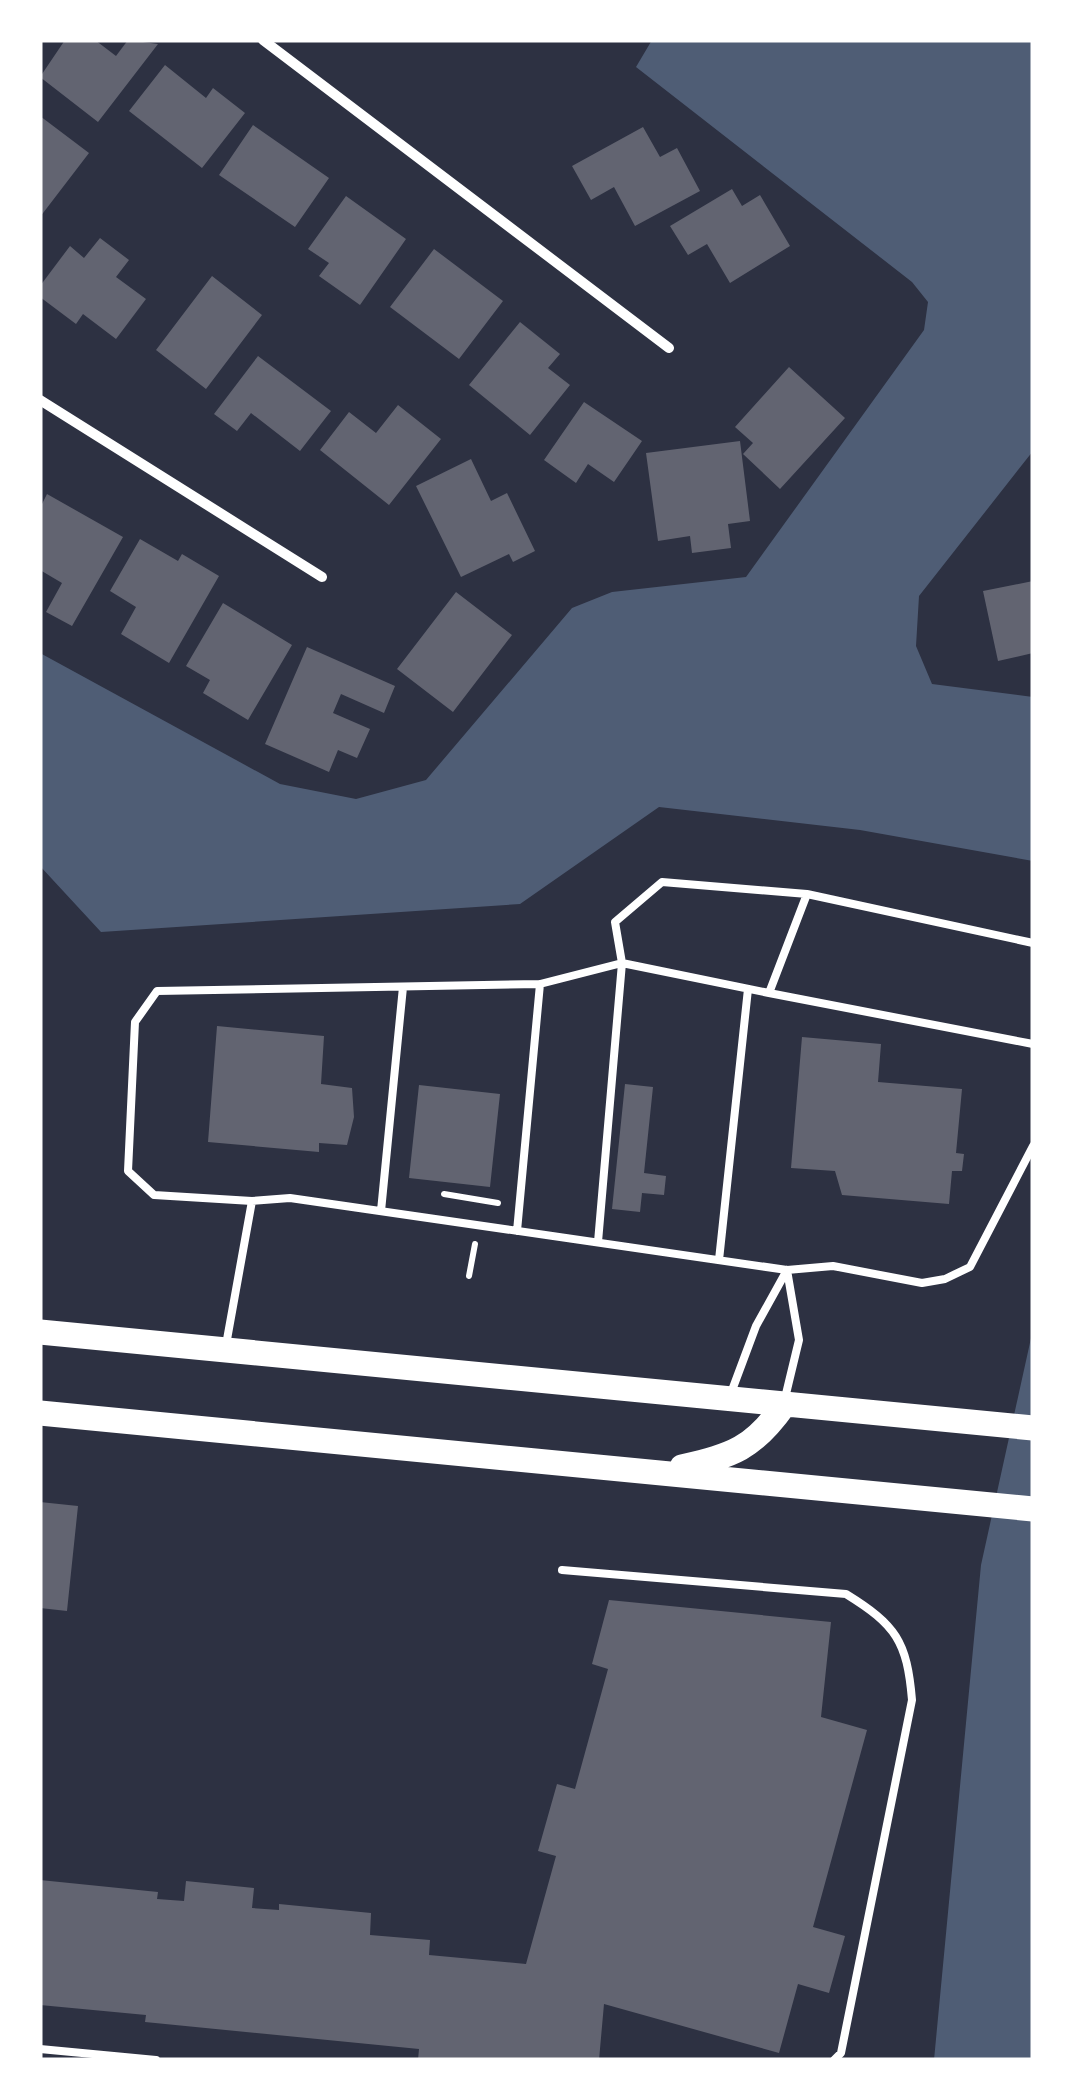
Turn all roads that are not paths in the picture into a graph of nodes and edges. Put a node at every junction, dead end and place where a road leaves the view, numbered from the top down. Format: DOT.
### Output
graph roads {
  1 [pos="263,40"];
  2 [pos="669,348"];
  3 [pos="40,400"];
  4 [pos="322,578"];
  5 [pos="807,894"];
  6 [pos="1033,943"];
  7 [pos="622,962"];
  8 [pos="540,984"];
  9 [pos="403,986"];
  10 [pos="748,989"];
  11 [pos="769,993"];
  12 [pos="1033,1044"];
  13 [pos="1033,1146"];
  14 [pos="252,1202"];
  15 [pos="381,1211"];
  16 [pos="517,1231"];
  17 [pos="598,1242"];
  18 [pos="719,1260"];
  19 [pos="787,1270"];
  20 [pos="40,1332"];
  21 [pos="225,1350"];
  22 [pos="728,1399"];
  23 [pos="784,1404"];
  24 [pos="40,1413"];
  25 [pos="1033,1428"];
  26 [pos="657,1472"];
  27 [pos="1033,1509"];
  28 [pos="562,1570"];
  29 [pos="40,2049"];
  30 [pos="156,2060"];
  31 [pos="834,2060"];
  1 -- 2 [label="street"];
  3 -- 4 [label="street"];
  5 -- 6 [label="lane"];
  5 -- 7 [label="lane"];
  5 -- 11 [label="lane"];
  7 -- 8 [label="lane"];
  7 -- 10 [label="lane"];
  7 -- 17 [label="lane"];
  8 -- 9 [label="lane"];
  8 -- 16 [label="lane"];
  9 -- 14 [label="lane"];
  9 -- 15 [label="lane"];
  10 -- 11 [label="lane"];
  10 -- 18 [label="lane"];
  11 -- 12 [label="lane"];
  13 -- 19 [label="lane"];
  14 -- 15 [label="lane"];
  14 -- 21 [label="lane"];
  15 -- 16 [label="lane"];
  16 -- 17 [label="lane"];
  17 -- 18 [label="lane"];
  18 -- 19 [label="lane"];
  19 -- 22 [label="lane"];
  19 -- 23 [label="lane"];
  20 -- 21 [label="main road"];
  21 -- 22 [label="main road"];
  22 -- 23 [label="main road"];
  23 -- 25 [label="main road"];
  23 -- 26 [label="main road"];
  24 -- 26 [label="main road"];
  26 -- 27 [label="main road"];
  28 -- 31 [label="lane"];
  29 -- 30 [label="lane"];
}
